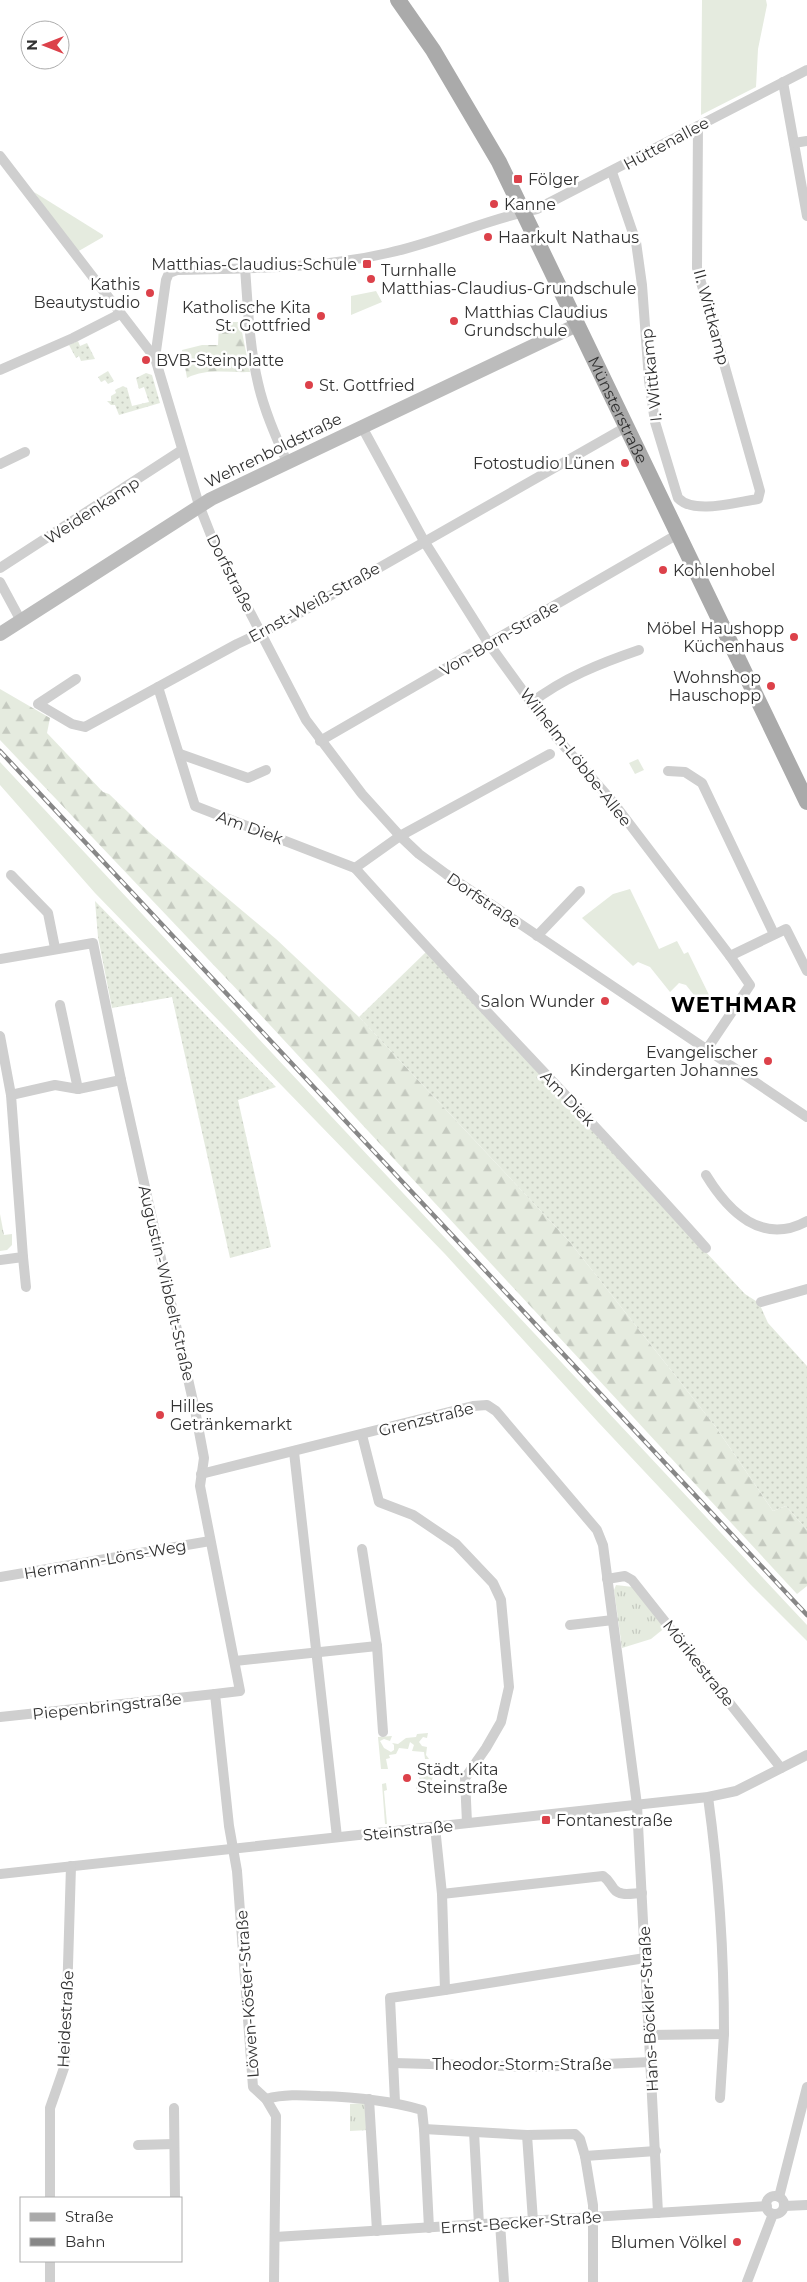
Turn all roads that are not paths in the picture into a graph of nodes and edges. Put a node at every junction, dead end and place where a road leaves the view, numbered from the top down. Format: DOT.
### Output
graph roads {
  1 [pos="398,0"];
  2 [pos="807,70"];
  3 [pos="783,82"];
  4 [pos="698,126"];
  5 [pos="807,141"];
  6 [pos="794,143"];
  7 [pos="0,156"];
  8 [pos="612,172"];
  9 [pos="523,212"];
  10 [pos="807,212"];
  11 [pos="246,268"];
  12 [pos="120,314"];
  13 [pos="577,324"];
  14 [pos="156,358"];
  15 [pos="0,370"];
  16 [pos="362,427"];
  17 [pos="626,427"];
  18 [pos="182,450"];
  19 [pos="25,452"];
  20 [pos="287,462"];
  21 [pos="0,464"];
  22 [pos="755,499"];
  23 [pos="199,505"];
  24 [pos="678,534"];
  25 [pos="424,541"];
  26 [pos="0,568"];
  27 [pos="0,582"];
  28 [pos="21,620"];
  29 [pos="262,633"];
  30 [pos="0,634"];
  31 [pos="489,644"];
  32 [pos="639,650"];
  33 [pos="76,679"];
  34 [pos="158,687"];
  35 [pos="531,702"];
  36 [pos="320,741"];
  37 [pos="180,754"];
  38 [pos="550,754"];
  39 [pos="266,770"];
  40 [pos="668,772"];
  41 [pos="807,802"];
  42 [pos="400,836"];
  43 [pos="355,868"];
  44 [pos="11,875"];
  45 [pos="580,891"];
  46 [pos="774,934"];
  47 [pos="537,936"];
  48 [pos="55,948"];
  49 [pos="730,956"];
  50 [pos="0,959"];
  51 [pos="807,971"];
  52 [pos="60,1005"];
  53 [pos="0,1036"];
  54 [pos="707,1049"];
  55 [pos="121,1080"];
  56 [pos="78,1089"];
  57 [pos="10,1095"];
  58 [pos="807,1117"];
  59 [pos="706,1175"];
  60 [pos="807,1221"];
  61 [pos="706,1248"];
  62 [pos="23,1256"];
  63 [pos="0,1260"];
  64 [pos="26,1287"];
  65 [pos="807,1288"];
  66 [pos="761,1302"];
  67 [pos="362,1435"];
  68 [pos="294,1452"];
  69 [pos="201,1474"];
  70 [pos="210,1541"];
  71 [pos="362,1549"];
  72 [pos="0,1577"];
  73 [pos="607,1579"];
  74 [pos="613,1620"];
  75 [pos="570,1625"];
  76 [pos="377,1646"];
  77 [pos="316,1652"];
  78 [pos="235,1661"];
  79 [pos="215,1694"];
  80 [pos="0,1717"];
  81 [pos="383,1732"];
  82 [pos="807,1755"];
  83 [pos="781,1768"];
  84 [pos="708,1798"];
  85 [pos="637,1805"];
  86 [pos="467,1823"];
  87 [pos="435,1827"];
  88 [pos="337,1837"];
  89 [pos="234,1849"];
  90 [pos="71,1866"];
  91 [pos="0,1874"];
  92 [pos="642,1893"];
  93 [pos="442,1894"];
  94 [pos="645,1958"];
  95 [pos="445,1990"];
  96 [pos="724,2034"];
  97 [pos="649,2035"];
  98 [pos="651,2062"];
  99 [pos="394,2063"];
  100 [pos="807,2087"];
  101 [pos="720,2098"];
  102 [pos="266,2099"];
  103 [pos="369,2099"];
  104 [pos="395,2102"];
  105 [pos="174,2108"];
  106 [pos="802,2124"];
  107 [pos="424,2129"];
  108 [pos="474,2132"];
  109 [pos="527,2135"];
  110 [pos="174,2144"];
  111 [pos="138,2145"];
  112 [pos="656,2150"];
  113 [pos="585,2156"];
  114 [pos="50,2197"];
  115 [pos="175,2197"];
  116 [pos="781,2201"];
  117 [pos="807,2205"];
  118 [pos="770,2210"];
  119 [pos="658,2213"];
  120 [pos="593,2217"];
  121 [pos="533,2221"];
  122 [pos="500,2223"];
  123 [pos="479,2225"];
  124 [pos="429,2228"];
  125 [pos="377,2232"];
  126 [pos="275,2237"];
  127 [pos="50,2262"];
  128 [pos="50,2282"];
  129 [pos="274,2282"];
  130 [pos="504,2282"];
  131 [pos="593,2282"];
  132 [pos="747,2282"];
  1 -- 9 [label="main road, Münsterstraße"];
  2 -- 3 [label="street, Hüttenallee"];
  3 -- 4 [label="street, Hüttenallee"];
  3 -- 6 [label="street"];
  4 -- 8 [label="street, Hüttenallee"];
  4 -- 22 [label="street, II. Wittkamp"];
  5 -- 6 [label="street"];
  6 -- 10 [label="street"];
  7 -- 12 [label="street, Dorfstraße"];
  8 -- 9 [label="street, Hüttenallee"];
  8 -- 22 [label="street, I. Wittkamp"];
  9 -- 11 [label="street, Hüttenallee"];
  9 -- 13 [label="main road, Münsterstraße"];
  11 -- 14 [label="street, Hüttenallee"];
  11 -- 20 [label="street"];
  12 -- 14 [label="street, Dorfstraße"];
  12 -- 15 [label="street"];
  13 -- 16 [label="street, Wehrenboldstraße"];
  13 -- 17 [label="main road, Münsterstraße"];
  14 -- 18 [label="street, Dorfstraße"];
  16 -- 20 [label="street, Wehrenboldstraße"];
  16 -- 25 [label="street, Wilhelm-Löbbe-Allee"];
  17 -- 24 [label="main road, Münsterstraße"];
  17 -- 25 [label="street, Ernst-Weiß-Straße"];
  18 -- 23 [label="street, Dorfstraße"];
  18 -- 26 [label="street, Weidenkamp"];
  19 -- 21 [label="street"];
  20 -- 23 [label="street, Wehrenboldstraße"];
  23 -- 28 [label="street, Wehrenboldstraße"];
  23 -- 29 [label="street, Dorfstraße"];
  24 -- 31 [label="street, Von-Born-Straße"];
  24 -- 41 [label="main road, Münsterstraße"];
  25 -- 29 [label="street, Ernst-Weiß-Straße"];
  25 -- 31 [label="street, Wilhelm-Löbbe-Allee"];
  27 -- 28 [label="street"];
  28 -- 30 [label="street, Wehrenboldstraße"];
  29 -- 34 [label="street, Ernst-Weiß-Straße"];
  29 -- 36 [label="street, Dorfstraße"];
  31 -- 35 [label="street, Wilhelm-Löbbe-Allee"];
  31 -- 36 [label="street, Von-Born-Straße"];
  32 -- 35 [label="street"];
  33 -- 34 [label="street, Ernst-Weiß-Straße"];
  34 -- 37 [label="street, Am Diek"];
  35 -- 49 [label="street, Wilhelm-Löbbe-Allee"];
  36 -- 42 [label="street, Dorfstraße"];
  37 -- 39 [label="street"];
  37 -- 43 [label="street, Am Diek"];
  38 -- 42 [label="street"];
  40 -- 46 [label="street"];
  42 -- 43 [label="street"];
  42 -- 47 [label="street, Dorfstraße"];
  43 -- 61 [label="street, Am Diek"];
  44 -- 48 [label="street"];
  45 -- 47 [label="street, Dorfstraße"];
  46 -- 49 [label="street"];
  46 -- 51 [label="street"];
  47 -- 54 [label="street, Dorfstraße"];
  48 -- 50 [label="street, Augustin-Wibbelt-Straße"];
  48 -- 55 [label="street, Augustin-Wibbelt-Straße"];
  49 -- 54 [label="street, Wilhelm-Löbbe-Allee"];
  52 -- 56 [label="street"];
  53 -- 57 [label="street"];
  54 -- 58 [label="street, Dorfstraße"];
  55 -- 56 [label="street"];
  55 -- 69 [label="street, Augustin-Wibbelt-Straße"];
  56 -- 57 [label="street"];
  57 -- 62 [label="street"];
  59 -- 60 [label="street"];
  62 -- 63 [label="street"];
  62 -- 64 [label="street"];
  65 -- 66 [label="street"];
  67 -- 68 [label="street, Grenzstraße"];
  67 -- 73 [label="street, Grenzstraße"];
  67 -- 86 [label="street"];
  68 -- 69 [label="street, Grenzstraße"];
  68 -- 77 [label="street"];
  69 -- 70 [label="street, Augustin-Wibbelt-Straße"];
  70 -- 72 [label="street, Hermann-Löns-Weg"];
  70 -- 78 [label="street, Augustin-Wibbelt-Straße"];
  71 -- 76 [label="street"];
  73 -- 74 [label="street, Grenzstraße"];
  73 -- 83 [label="street, Mörikestraße"];
  74 -- 75 [label="street"];
  74 -- 85 [label="street, Grenzstraße"];
  76 -- 77 [label="street"];
  76 -- 81 [label="street"];
  77 -- 78 [label="street"];
  77 -- 88 [label="street"];
  78 -- 79 [label="street, Augustin-Wibbelt-Straße"];
  79 -- 80 [label="street, Piepenbringstraße"];
  79 -- 89 [label="street"];
  82 -- 83 [label="street, Steinstraße"];
  83 -- 84 [label="street, Steinstraße"];
  84 -- 85 [label="street, Steinstraße"];
  84 -- 96 [label="street"];
  85 -- 86 [label="street, Steinstraße"];
  85 -- 92 [label="street, Hans-Böckler-Straße"];
  86 -- 87 [label="street, Steinstraße"];
  87 -- 88 [label="street, Steinstraße"];
  87 -- 93 [label="street"];
  88 -- 89 [label="street, Steinstraße"];
  89 -- 90 [label="street, Steinstraße"];
  89 -- 102 [label="street, Löwen-Köster-Straße"];
  90 -- 91 [label="street, Steinstraße"];
  90 -- 114 [label="street, Heidestraße"];
  92 -- 93 [label="street"];
  92 -- 94 [label="street, Hans-Böckler-Straße"];
  93 -- 95 [label="street"];
  94 -- 95 [label="street"];
  94 -- 97 [label="street, Hans-Böckler-Straße"];
  95 -- 99 [label="street"];
  96 -- 97 [label="street"];
  96 -- 101 [label="street"];
  97 -- 98 [label="street, Hans-Böckler-Straße"];
  98 -- 99 [label="street, Theodor-Storm-Straße"];
  98 -- 112 [label="street, Hans-Böckler-Straße"];
  99 -- 104 [label="street"];
  100 -- 106 [label="street"];
  102 -- 103 [label="street"];
  102 -- 126 [label="street, Löwen-Köster-Straße"];
  103 -- 104 [label="street"];
  103 -- 125 [label="street"];
  104 -- 107 [label="street"];
  105 -- 110 [label="street"];
  106 -- 116 [label="street"];
  107 -- 108 [label="street"];
  107 -- 124 [label="street"];
  108 -- 109 [label="street"];
  108 -- 123 [label="street"];
  109 -- 113 [label="street"];
  109 -- 121 [label="street"];
  110 -- 111 [label="street"];
  110 -- 115 [label="street"];
  112 -- 113 [label="street"];
  112 -- 119 [label="street, Hans-Böckler-Straße"];
  113 -- 120 [label="street"];
  116 -- 117 [label="street"];
  116 -- 118 [label="street"];
  116 -- 118 [label="street"];
  118 -- 119 [label="street, Ernst-Becker-Straße"];
  118 -- 132 [label="street"];
  119 -- 120 [label="street, Ernst-Becker-Straße"];
  120 -- 121 [label="street, Ernst-Becker-Straße"];
  120 -- 131 [label="street"];
  121 -- 122 [label="street, Ernst-Becker-Straße"];
  122 -- 123 [label="street, Ernst-Becker-Straße"];
  122 -- 130 [label="street"];
  123 -- 124 [label="street, Ernst-Becker-Straße"];
  124 -- 125 [label="street, Ernst-Becker-Straße"];
  125 -- 126 [label="street, Ernst-Becker-Straße"];
  126 -- 129 [label="street, Löwen-Köster-Straße"];
  127 -- 128 [label="street"];
}
